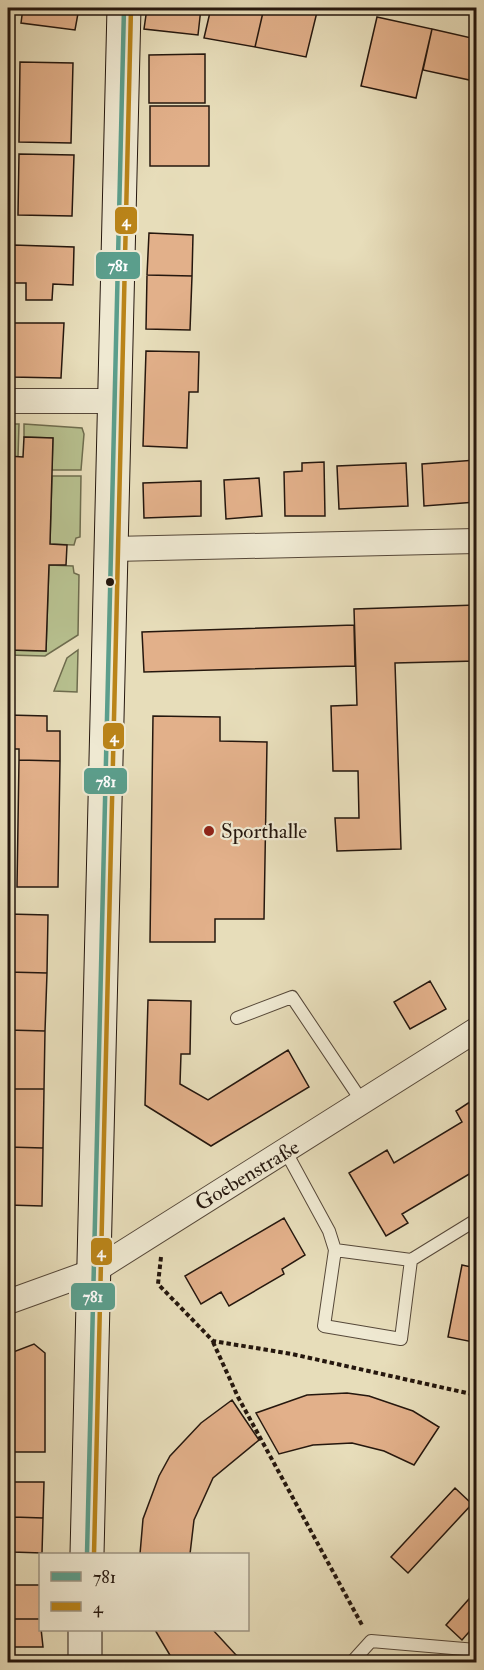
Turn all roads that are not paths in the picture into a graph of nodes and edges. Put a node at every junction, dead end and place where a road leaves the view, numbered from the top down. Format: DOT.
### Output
graph roads {
  1 [pos="124,8"];
  2 [pos="8,401"];
  3 [pos="114,401"];
  4 [pos="477,541"];
  5 [pos="113,549"];
  6 [pos="237,1018"];
  7 [pos="477,1030"];
  8 [pos="363,1103"];
  9 [pos="286,1152"];
  10 [pos="477,1220"];
  11 [pos="335,1250"];
  12 [pos="411,1260"];
  13 [pos="94,1271"];
  14 [pos="8,1302"];
  15 [pos="87,1553"];
  16 [pos="86,1631"];
  17 [pos="477,1650"];
  18 [pos="85,1662"];
  19 [pos="352,1662"];
  1 -- 3 [label="street"];
  2 -- 3 [label="street"];
  3 -- 5 [label="street"];
  4 -- 5 [label="street"];
  5 -- 13 [label="street"];
  6 -- 8 [label="lane"];
  7 -- 8 [label="street, Goebenstraße"];
  8 -- 9 [label="street, Goebenstraße"];
  9 -- 11 [label="lane"];
  9 -- 13 [label="street, Goebenstraße"];
  10 -- 12 [label="lane"];
  11 -- 12 [label="lane"];
  11 -- 12 [label="lane"];
  13 -- 14 [label="street, Goebenstraße"];
  13 -- 15 [label="street"];
  16 -- 18 [label="street"];
  17 -- 19 [label="lane"];
}
